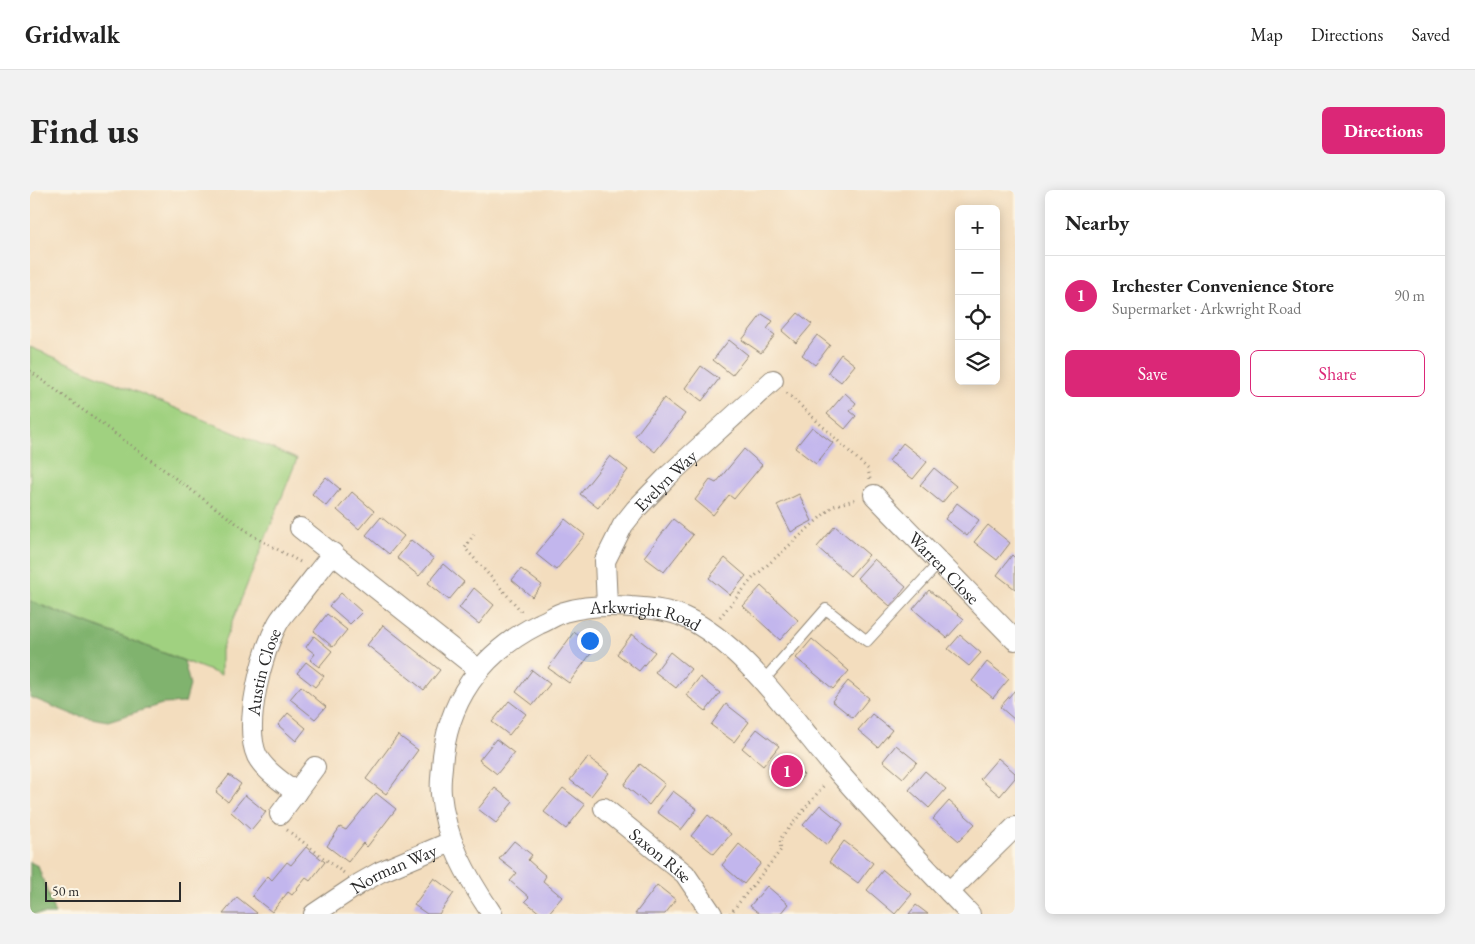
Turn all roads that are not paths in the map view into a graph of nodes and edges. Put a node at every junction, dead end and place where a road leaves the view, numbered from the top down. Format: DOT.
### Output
graph roads {
  1 [pos="773,380"];
  2 [pos="874,495"];
  3 [pos="300,528"];
  4 [pos="333,553"];
  5 [pos="940,562"];
  6 [pos="607,605"];
  7 [pos="1015,640"];
  8 [pos="479,670"];
  9 [pos="763,681"];
  10 [pos="315,768"];
  11 [pos="296,793"];
  12 [pos="604,808"];
  13 [pos="280,814"];
  14 [pos="1015,828"];
  15 [pos="451,842"];
  16 [pos="949,892"];
  17 [pos="709,913"];
  18 [pos="314,914"];
  19 [pos="492,914"];
  20 [pos="970,914"];
  1 -- 6 [label="street, Evelyn Way"];
  2 -- 5 [label="street, Warren Close"];
  3 -- 4 [label="street"];
  4 -- 8 [label="street"];
  4 -- 11 [label="street, Austin Close"];
  5 -- 7 [label="street, Warren Close"];
  5 -- 9 [label="lane"];
  6 -- 8 [label="street, Arkwright Road"];
  6 -- 9 [label="street, Arkwright Road"];
  8 -- 15 [label="street, Arkwright Road"];
  9 -- 16 [label="street, Arkwright Road"];
  10 -- 11 [label="street"];
  11 -- 13 [label="street"];
  12 -- 17 [label="street, Saxon Rise"];
  14 -- 16 [label="street"];
  15 -- 18 [label="street, Norman Way"];
  15 -- 19 [label="street, Arkwright Road"];
  16 -- 20 [label="street, Arkwright Road"];
}
